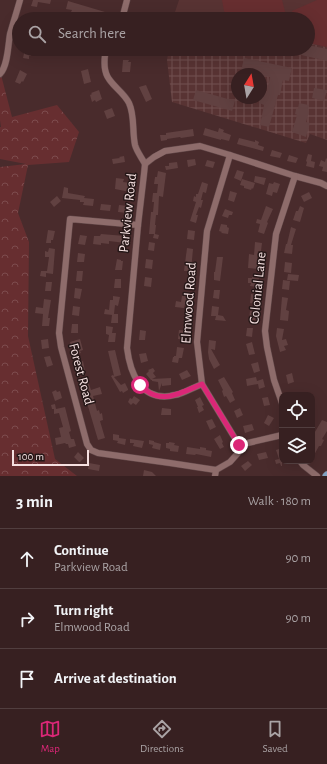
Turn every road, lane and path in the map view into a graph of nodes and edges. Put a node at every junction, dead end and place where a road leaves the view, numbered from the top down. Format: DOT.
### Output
graph roads {
  1 [pos="20,0"];
  2 [pos="125,1"];
  3 [pos="17,12"];
  4 [pos="123,12"];
  5 [pos="12,28"];
  6 [pos="105,56"];
  7 [pos="0,74"];
  8 [pos="230,155"];
  9 [pos="146,164"];
  10 [pos="295,176"];
  11 [pos="327,186"];
  12 [pos="138,224"];
  13 [pos="202,384"];
  14 [pos="279,394"];
  15 [pos="279,437"];
  16 [pos="239,445"];
  17 [pos="302,464"];
  18 [pos="216,473"];
  19 [pos="316,476"];
  1 -- 3 [label="street"];
  2 -- 4 [label="street"];
  5 -- 7 [label="street"];
  6 -- 9 [label="street"];
  8 -- 9 [label="street, Parkview Road"];
  8 -- 10 [label="street, Parkview Road"];
  8 -- 13 [label="street, Elmwood Road"];
  9 -- 12 [label="street, Parkview Road"];
  10 -- 11 [label="street, Parkview Road"];
  10 -- 14 [label="street, Colonial Lane"];
  12 -- 13 [label="street, Parkview Road"];
  12 -- 18 [label="street, Forest Road"];
  13 -- 16 [label="street, Elmwood Road"];
  15 -- 16 [label="street"];
  16 -- 18 [label="street"];
  17 -- 19 [label="street"];
}
